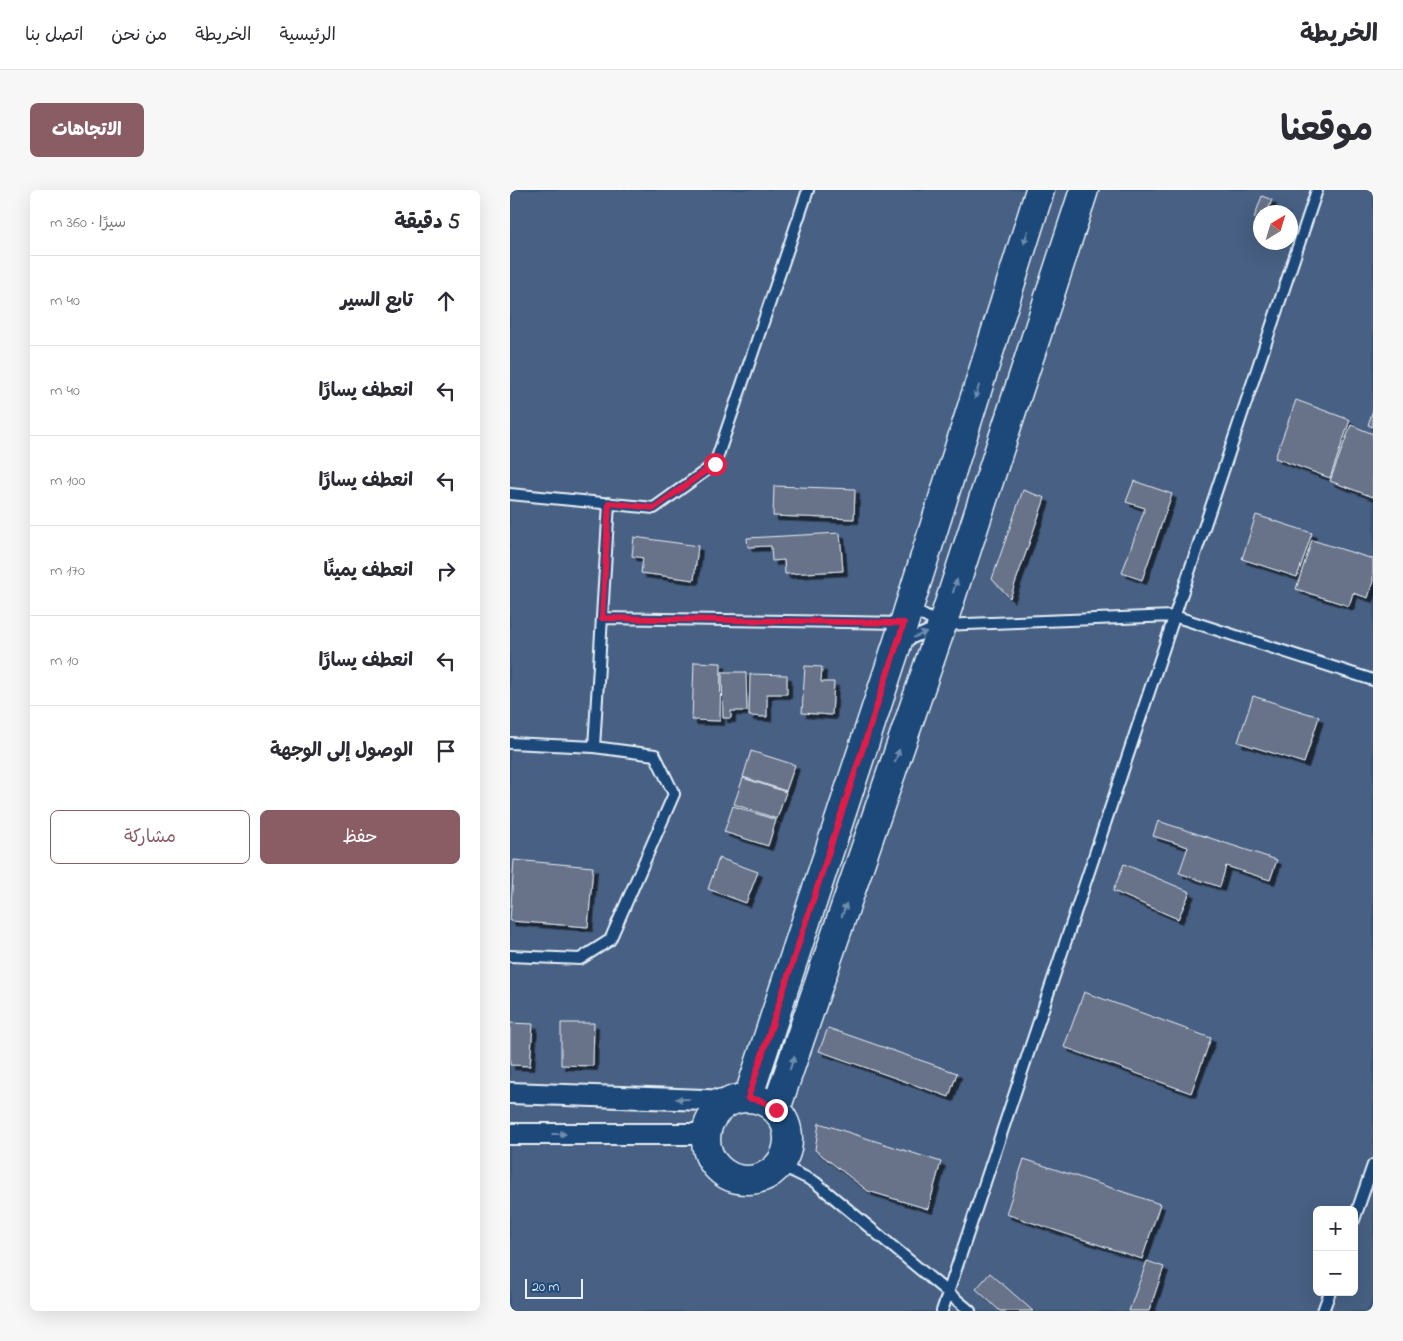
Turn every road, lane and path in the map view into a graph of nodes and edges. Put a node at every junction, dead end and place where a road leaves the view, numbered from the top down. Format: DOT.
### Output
graph roads {
  1 [pos="808,190"];
  2 [pos="1040,190"];
  3 [pos="1084,190"];
  4 [pos="1316,190"];
  5 [pos="510,494"];
  6 [pos="609,503"];
  7 [pos="1174,616"];
  8 [pos="602,618"];
  9 [pos="904,625"];
  10 [pos="942,625"];
  11 [pos="1373,680"];
  12 [pos="510,743"];
  13 [pos="594,747"];
  14 [pos="510,956"];
  15 [pos="510,1093"];
  16 [pos="740,1100"];
  17 [pos="776,1110"];
  18 [pos="510,1134"];
  19 [pos="706,1134"];
  20 [pos="780,1165"];
  21 [pos="1373,1165"];
  22 [pos="1358,1208"];
  23 [pos="948,1293"];
  24 [pos="1329,1296"];
  25 [pos="942,1311"];
  26 [pos="970,1311"];
  27 [pos="1323,1311"];
  1 -- 6 [label="lane"];
  2 -- 9 [label="street, one-way"];
  10 -- 3 [label="street, one-way"];
  4 -- 7 [label="lane"];
  5 -- 6 [label="lane"];
  6 -- 8 [label="lane"];
  7 -- 10 [label="lane"];
  7 -- 11 [label="lane"];
  7 -- 23 [label="lane"];
  8 -- 9 [label="lane"];
  8 -- 13 [label="lane"];
  9 -- 10 [label="lane"];
  9 -- 10 [label="lane, one-way"];
  9 -- 16 [label="street"];
  17 -- 10 [label="street, one-way"];
  12 -- 13 [label="lane"];
  13 -- 14 [label="lane"];
  16 -- 15 [label="street, one-way"];
  16 -- 17 [label="street"];
  16 -- 19 [label="street"];
  17 -- 20 [label="street"];
  18 -- 19 [label="street, one-way"];
  19 -- 20 [label="street"];
  20 -- 23 [label="lane"];
  21 -- 22 [label="lane"];
  23 -- 25 [label="lane"];
  23 -- 26 [label="lane"];
  24 -- 27 [label="lane"];
}
